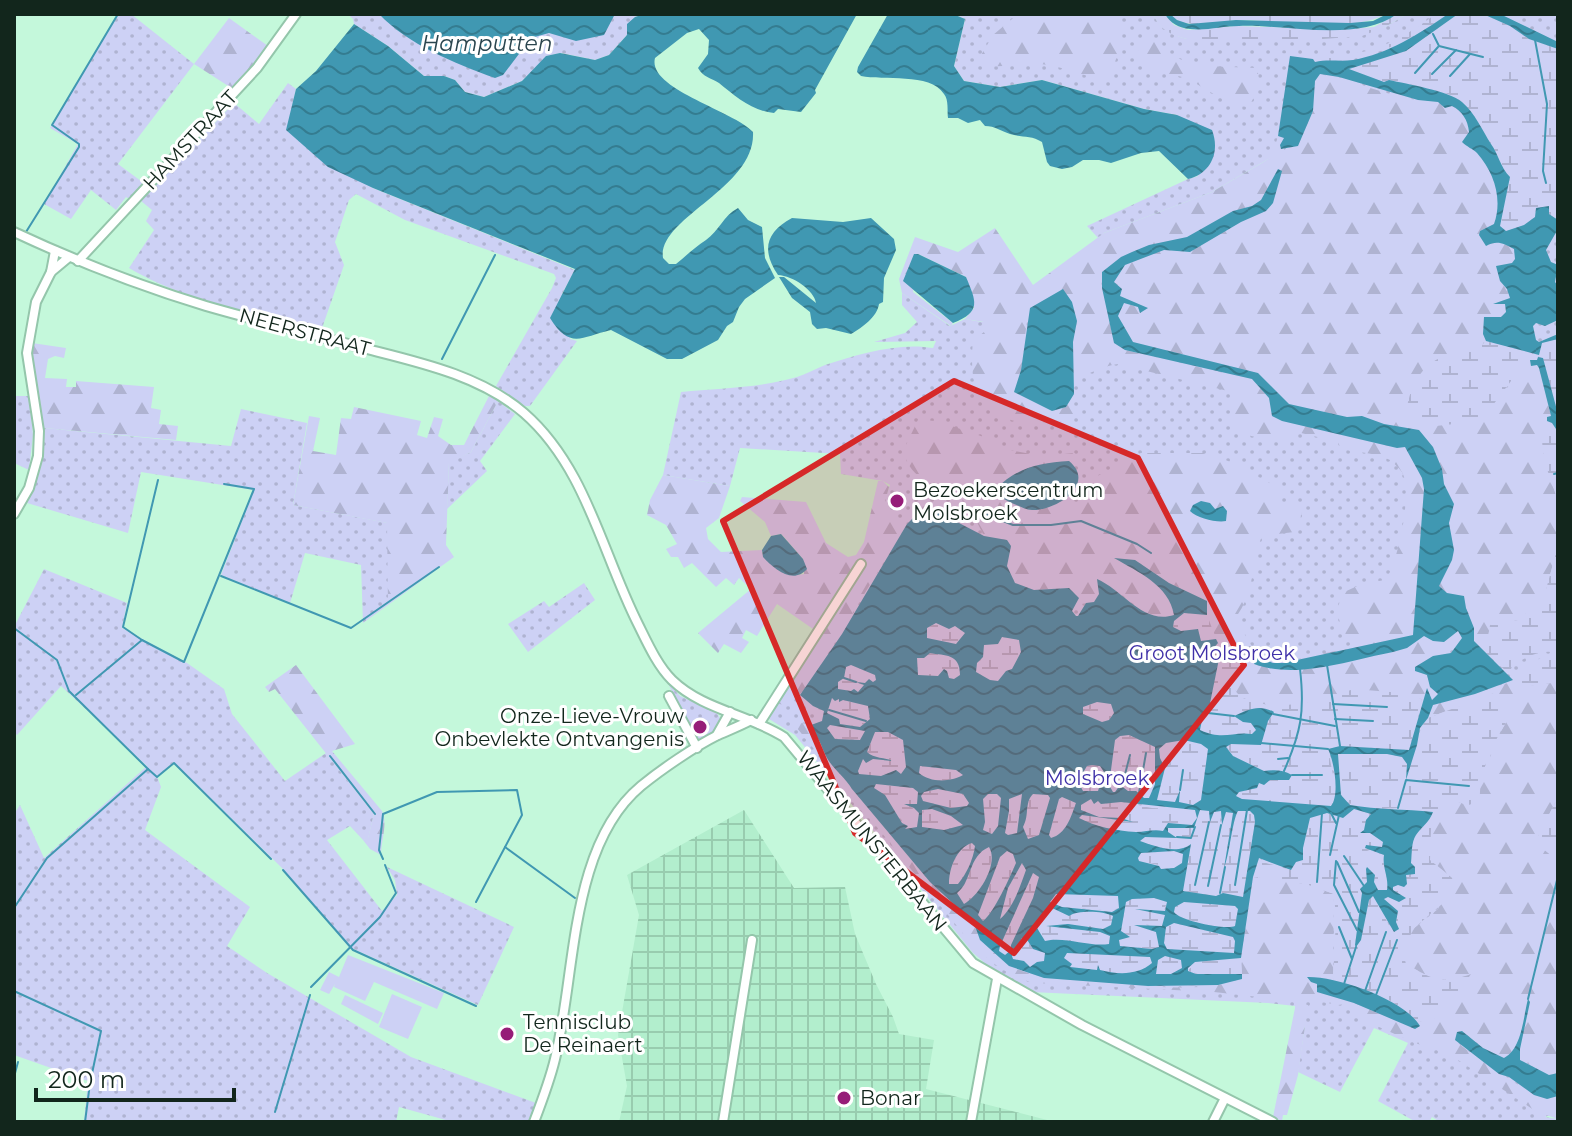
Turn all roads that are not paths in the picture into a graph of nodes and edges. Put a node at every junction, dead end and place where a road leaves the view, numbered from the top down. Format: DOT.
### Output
graph roads {
  1 [pos="296,14"];
  2 [pos="14,232"];
  3 [pos="55,251"];
  4 [pos="73,259"];
  5 [pos="51,272"];
  6 [pos="571,469"];
  7 [pos="14,514"];
  8 [pos="861,564"];
  9 [pos="669,696"];
  10 [pos="730,712"];
  11 [pos="755,722"];
  12 [pos="717,736"];
  13 [pos="697,748"];
  14 [pos="752,940"];
  15 [pos="997,979"];
  16 [pos="1225,1098"];
  17 [pos="534,1122"];
  18 [pos="723,1122"];
  19 [pos="971,1122"];
  20 [pos="1213,1122"];
  21 [pos="1273,1122"];
  1 -- 4 [label="street, HAMSTRAAT"];
  2 -- 3 [label="street, NEERSTRAAT"];
  3 -- 4 [label="street, NEERSTRAAT"];
  3 -- 5 [label="street"];
  4 -- 5 [label="street, HAMSTRAAT"];
  4 -- 6 [label="street, NEERSTRAAT"];
  5 -- 7 [label="street"];
  6 -- 10 [label="street, WAASMUNSTERBAAN"];
  8 -- 11 [label="street"];
  9 -- 13 [label="street"];
  10 -- 11 [label="street, WAASMUNSTERBAAN"];
  10 -- 12 [label="street"];
  11 -- 12 [label="street"];
  11 -- 15 [label="street, WAASMUNSTERBAAN"];
  12 -- 13 [label="street"];
  13 -- 17 [label="street"];
  14 -- 18 [label="street"];
  15 -- 16 [label="street, WAASMUNSTERBAAN"];
  15 -- 19 [label="street"];
  16 -- 20 [label="street"];
  16 -- 21 [label="street, WAASMUNSTERBAAN"];
}
